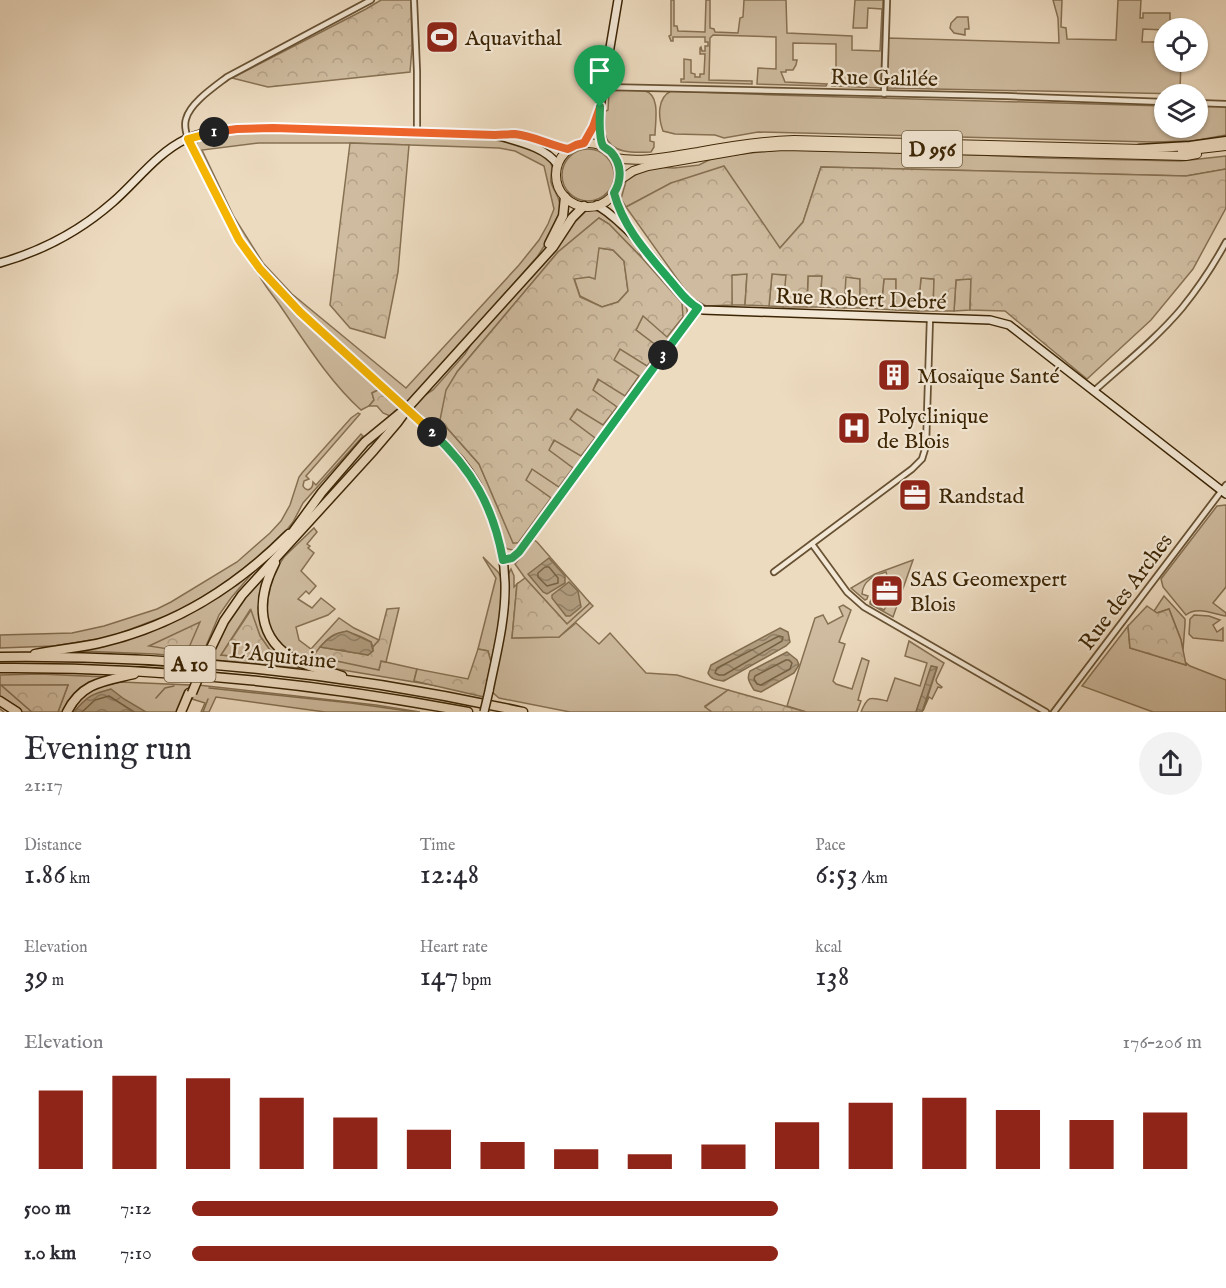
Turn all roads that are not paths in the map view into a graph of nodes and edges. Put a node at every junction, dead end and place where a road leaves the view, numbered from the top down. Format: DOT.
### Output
graph roads {
  1 [pos="370,0"];
  2 [pos="414,0"];
  3 [pos="618,0"];
  4 [pos="887,0"];
  5 [pos="603,87"];
  6 [pos="884,94"];
  7 [pos="1154,102"];
  8 [pos="1208,103"];
  9 [pos="1226,104"];
  10 [pos="600,107"];
  11 [pos="417,133"];
  12 [pos="495,135"];
  13 [pos="188,139"];
  14 [pos="1226,141"];
  15 [pos="584,143"];
  16 [pos="1226,146"];
  17 [pos="604,147"];
  18 [pos="568,149"];
  19 [pos="1139,149"];
  20 [pos="1226,151"];
  21 [pos="615,158"];
  22 [pos="558,164"];
  23 [pos="620,180"];
  24 [pos="614,193"];
  25 [pos="565,197"];
  26 [pos="584,206"];
  27 [pos="597,206"];
  28 [pos="635,238"];
  29 [pos="1226,242"];
  30 [pos="0,262"];
  31 [pos="539,262"];
  32 [pos="698,308"];
  33 [pos="930,318"];
  34 [pos="1094,391"];
  35 [pos="411,404"];
  36 [pos="1224,489"];
  37 [pos="296,526"];
  38 [pos="812,544"];
  39 [pos="279,556"];
  40 [pos="503,560"];
  41 [pos="774,572"];
  42 [pos="208,652"];
  43 [pos="0,657"];
  44 [pos="20,657"];
  45 [pos="0,668"];
  46 [pos="141,672"];
  47 [pos="359,682"];
  48 [pos="0,701"];
  49 [pos="17,712"];
  50 [pos="67,712"];
  51 [pos="183,712"];
  52 [pos="468,712"];
  53 [pos="484,712"];
  54 [pos="523,712"];
  55 [pos="1046,712"];
  56 [pos="1054,712"];
  1 -- 13 [label="street"];
  2 -- 11 [label="street"];
  3 -- 5 [label="street"];
  4 -- 6 [label="street"];
  5 -- 6 [label="street, Rue Galilée"];
  5 -- 10 [label="street"];
  6 -- 7 [label="street, Rue Galilée"];
  8 -- 9 [label="street"];
  10 -- 15 [label="street"];
  10 -- 17 [label="street"];
  11 -- 12 [label="street"];
  11 -- 13 [label="street"];
  12 -- 18 [label="street"];
  12 -- 22 [label="street"];
  13 -- 30 [label="street"];
  13 -- 40 [label="street, bridge"];
  14 -- 19 [label="highway, D 956"];
  15 -- 17 [label="main road"];
  15 -- 18 [label="main road"];
  16 -- 19 [label="main road, D 956"];
  17 -- 21 [label="main road"];
  18 -- 22 [label="main road"];
  19 -- 21 [label="main road, D 956"];
  20 -- 23 [label="main road, D 956"];
  21 -- 23 [label="main road"];
  22 -- 25 [label="main road"];
  23 -- 24 [label="main road"];
  24 -- 27 [label="main road"];
  24 -- 28 [label="street"];
  25 -- 26 [label="main road"];
  25 -- 31 [label="highway"];
  26 -- 27 [label="main road"];
  26 -- 31 [label="highway"];
  27 -- 28 [label="street"];
  28 -- 32 [label="street"];
  29 -- 34 [label="street"];
  31 -- 35 [label="highway"];
  32 -- 33 [label="street, Rue Robert Debré"];
  32 -- 40 [label="street"];
  33 -- 34 [label="street, Rue Robert Debré"];
  33 -- 38 [label="street"];
  34 -- 36 [label="street, Rue Robert Debré"];
  35 -- 37 [label="highway"];
  35 -- 39 [label="highway"];
  36 -- 56 [label="street, Rue des Arches"];
  37 -- 42 [label="highway"];
  37 -- 44 [label="highway"];
  38 -- 41 [label="street"];
  38 -- 55 [label="street"];
  39 -- 42 [label="highway"];
  39 -- 47 [label="highway"];
  40 -- 53 [label="street, bridge"];
  42 -- 51 [label="highway, bridge"];
  43 -- 44 [label="highway, L'Aquitaine / A 10"];
  44 -- 47 [label="highway, L'Aquitaine / A 10"];
  45 -- 46 [label="highway, L'Aquitaine / A 10"];
  46 -- 50 [label="highway"];
  46 -- 52 [label="highway, L'Aquitaine / A 10"];
  47 -- 54 [label="highway, L'Aquitaine / A 10"];
  48 -- 49 [label="highway"];
}
